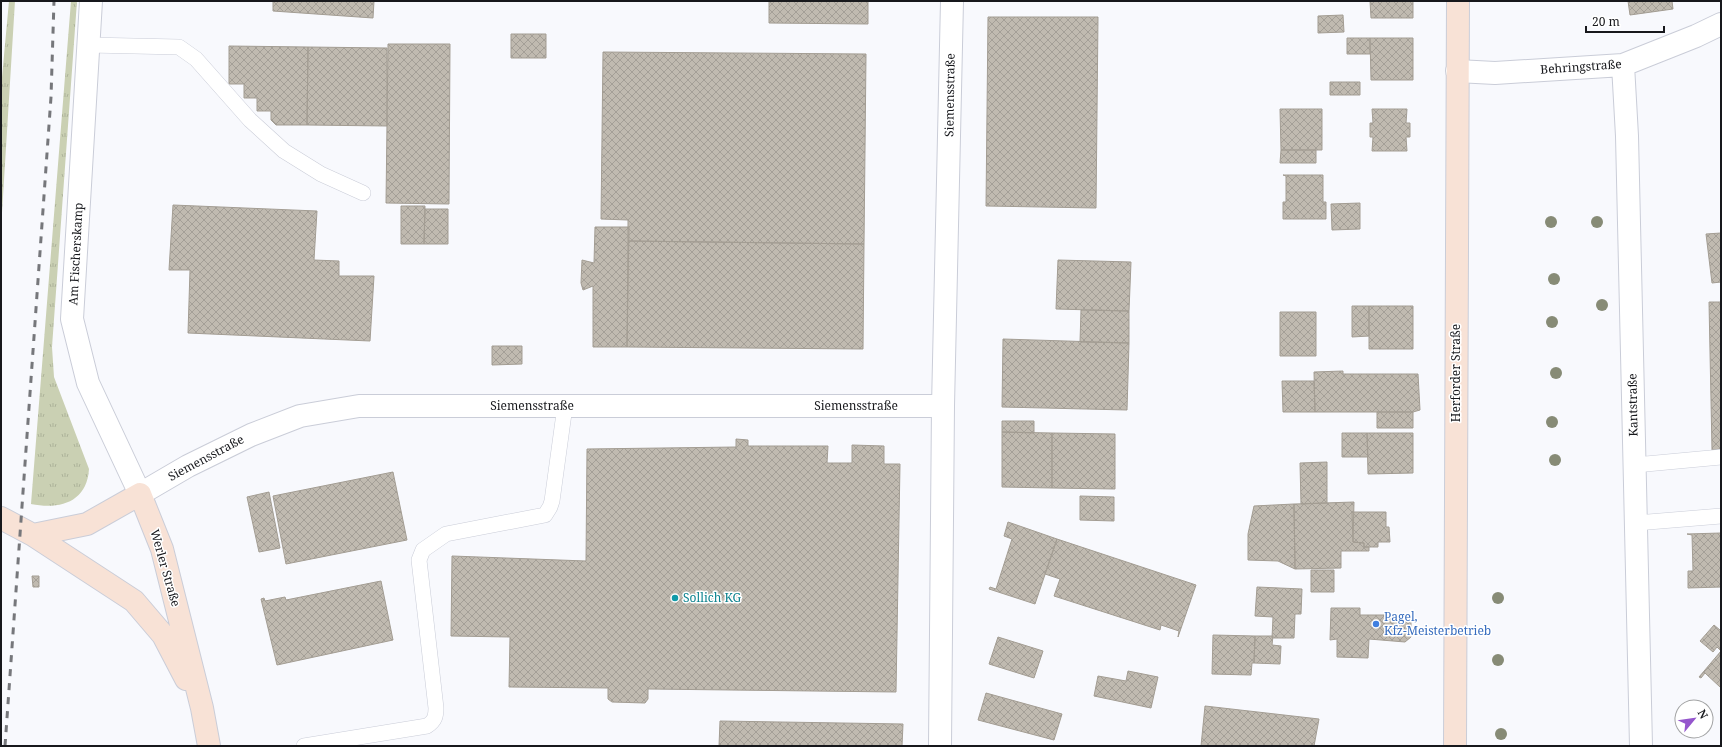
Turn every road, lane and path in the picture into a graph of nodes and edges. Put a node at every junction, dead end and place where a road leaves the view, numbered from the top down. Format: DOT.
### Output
graph roads {
  1 [pos="91,1"];
  2 [pos="952,1"];
  3 [pos="1458,1"];
  4 [pos="1721,24"];
  5 [pos="89,45"];
  6 [pos="1624,65"];
  7 [pos="1457,71"];
  8 [pos="363,193"];
  9 [pos="565,406"];
  10 [pos="943,406"];
  11 [pos="1721,457"];
  12 [pos="1635,465"];
  13 [pos="140,494"];
  14 [pos="1721,516"];
  15 [pos="1,518"];
  16 [pos="1636,524"];
  17 [pos="33,535"];
  18 [pos="202,708"];
  19 [pos="209,746"];
  20 [pos="304,746"];
  21 [pos="940,746"];
  22 [pos="1455,746"];
  23 [pos="1641,746"];
  1 -- 5 [label="street, Am Fischerskamp"];
  2 -- 10 [label="street, Siemensstraße"];
  3 -- 7 [label="main road, Herforder Straße"];
  4 -- 6 [label="street, Behringstraße"];
  5 -- 8 [label="lane"];
  5 -- 13 [label="street, Am Fischerskamp"];
  6 -- 7 [label="street, Behringstraße"];
  6 -- 12 [label="street, Kantstraße"];
  7 -- 22 [label="main road, Herforder Straße"];
  9 -- 10 [label="street, Siemensstraße"];
  9 -- 13 [label="street, Siemensstraße"];
  9 -- 20 [label="lane"];
  10 -- 21 [label="street, Siemensstraße"];
  11 -- 12 [label="lane"];
  12 -- 16 [label="street, Kantstraße"];
  13 -- 17 [label="main road"];
  13 -- 18 [label="main road, Werler Straße"];
  14 -- 16 [label="lane"];
  15 -- 17 [label="main road, Werler Straße"];
  16 -- 23 [label="street, Kantstraße"];
  17 -- 18 [label="main road, Werler Straße"];
  18 -- 19 [label="main road, Werler Straße"];
}
